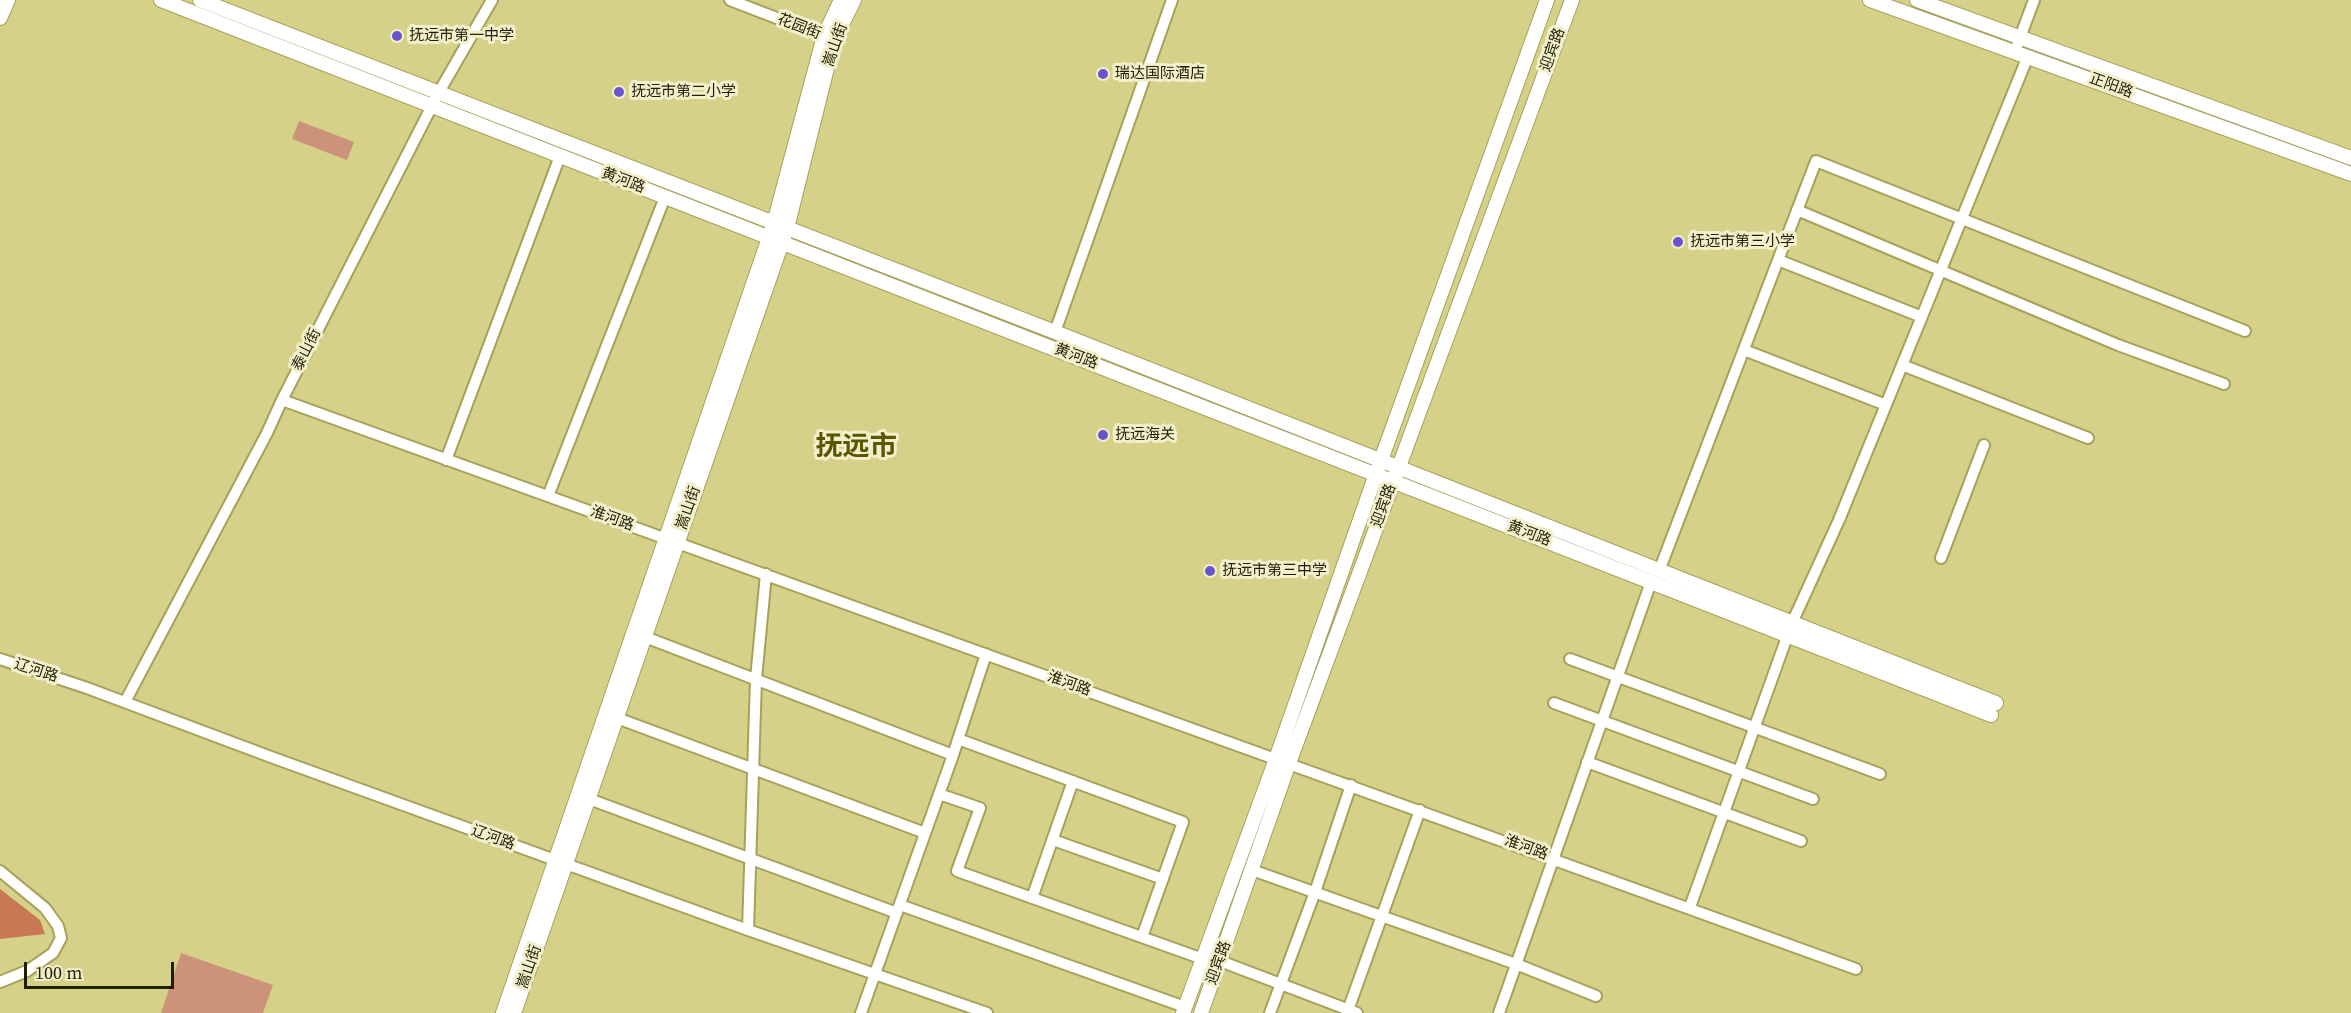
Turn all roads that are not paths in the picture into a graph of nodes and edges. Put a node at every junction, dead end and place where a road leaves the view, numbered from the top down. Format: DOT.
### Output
graph roads {
  1 [pos="8,0"];
  2 [pos="161,0"];
  3 [pos="200,0"];
  4 [pos="492,0"];
  5 [pos="730,0"];
  6 [pos="841,0"];
  7 [pos="854,0"];
  8 [pos="1172,0"];
  9 [pos="1547,0"];
  10 [pos="1572,0"];
  11 [pos="1870,0"];
  12 [pos="1917,0"];
  13 [pos="2034,0"];
  14 [pos="0,18"];
  15 [pos="2020,37"];
  16 [pos="829,38"];
  17 [pos="2021,53"];
  18 [pos="439,92"];
  19 [pos="432,106"];
  20 [pos="560,156"];
  21 [pos="2351,158"];
  22 [pos="2351,174"];
  23 [pos="665,197"];
  24 [pos="1797,210"];
  25 [pos="1961,220"];
  26 [pos="780,225"];
  27 [pos="775,240"];
  28 [pos="1778,260"];
  29 [pos="1941,269"];
  30 [pos="1922,317"];
  31 [pos="2245,331"];
  32 [pos="1055,332"];
  33 [pos="1744,350"];
  34 [pos="1902,365"];
  35 [pos="2224,384"];
  36 [pos="282,400"];
  37 [pos="1886,405"];
  38 [pos="2088,438"];
  39 [pos="1983,445"];
  40 [pos="446,460"];
  41 [pos="1378,468"];
  42 [pos="1396,475"];
  43 [pos="548,496"];
  44 [pos="672,541"];
  45 [pos="1941,558"];
  46 [pos="766,574"];
  47 [pos="1655,576"];
  48 [pos="1790,629"];
  49 [pos="645,638"];
  50 [pos="986,654"];
  51 [pos="0,659"];
  52 [pos="1570,659"];
  53 [pos="1618,676"];
  54 [pos="756,680"];
  55 [pos="125,702"];
  56 [pos="1554,703"];
  57 [pos="1993,709"];
  58 [pos="617,717"];
  59 [pos="1602,720"];
  60 [pos="1754,728"];
  61 [pos="958,739"];
  62 [pos="953,755"];
  63 [pos="1283,761"];
  64 [pos="1587,762"];
  65 [pos="752,766"];
  66 [pos="1738,771"];
  67 [pos="1880,774"];
  68 [pos="1073,781"];
  69 [pos="1351,785"];
  70 [pos="939,794"];
  71 [pos="589,799"];
  72 [pos="1813,799"];
  73 [pos="1420,810"];
  74 [pos="1723,812"];
  75 [pos="926,833"];
  76 [pos="1053,840"];
  77 [pos="1801,841"];
  78 [pos="749,858"];
  79 [pos="1554,858"];
  80 [pos="561,863"];
  81 [pos="1252,870"];
  82 [pos="0,871"];
  83 [pos="1163,879"];
  84 [pos="1315,892"];
  85 [pos="1032,898"];
  86 [pos="1690,907"];
  87 [pos="898,909"];
  88 [pos="1382,916"];
  89 [pos="748,930"];
  90 [pos="1142,937"];
  91 [pos="1203,959"];
  92 [pos="1220,961"];
  93 [pos="1516,964"];
  94 [pos="1856,969"];
  95 [pos="875,975"];
  96 [pos="0,982"];
  97 [pos="1281,984"];
  98 [pos="1596,996"];
  99 [pos="953,1001"];
  100 [pos="1184,1010"];
  101 [pos="1350,1012"];
  102 [pos="503,1013"];
  103 [pos="514,1013"];
  104 [pos="861,1013"];
  105 [pos="949,1013"];
  106 [pos="987,1013"];
  107 [pos="1201,1013"];
  108 [pos="1270,1013"];
  109 [pos="1499,1013"];
  1 -- 14 [label="main road"];
  2 -- 19 [label="main road, 黄河路"];
  3 -- 18 [label="main road, 黄河路"];
  4 -- 18 [label="street, 泰山街"];
  5 -- 16 [label="street, 花园街"];
  6 -- 16 [label="main road, 嵩山街"];
  7 -- 16 [label="main road, 嵩山街"];
  8 -- 32 [label="street"];
  9 -- 41 [label="main road, 迎宾路"];
  10 -- 42 [label="main road, 迎宾路"];
  11 -- 17 [label="main road, 正阳路"];
  12 -- 15 [label="main road, 正阳路"];
  13 -- 15 [label="street"];
  15 -- 17 [label="street"];
  15 -- 21 [label="main road, 正阳路"];
  16 -- 26 [label="main road, 嵩山街"];
  17 -- 22 [label="main road, 正阳路"];
  17 -- 25 [label="street"];
  18 -- 19 [label="street, 泰山街"];
  18 -- 26 [label="main road, 黄河路"];
  19 -- 20 [label="main road, 黄河路"];
  19 -- 36 [label="street, 泰山街"];
  20 -- 23 [label="main road, 黄河路"];
  20 -- 40 [label="street"];
  23 -- 27 [label="main road, 黄河路"];
  23 -- 43 [label="street"];
  24 -- 25 [label="street"];
  24 -- 28 [label="street"];
  24 -- 29 [label="street"];
  25 -- 29 [label="street"];
  25 -- 31 [label="street"];
  26 -- 27 [label="main road, 嵩山街"];
  26 -- 32 [label="main road, 黄河路"];
  27 -- 41 [label="main road, 黄河路"];
  27 -- 44 [label="main road, 嵩山街"];
  28 -- 30 [label="street"];
  28 -- 33 [label="street"];
  29 -- 30 [label="street"];
  29 -- 35 [label="street"];
  30 -- 34 [label="street"];
  32 -- 41 [label="main road, 黄河路"];
  33 -- 37 [label="street"];
  33 -- 47 [label="street"];
  34 -- 37 [label="street"];
  34 -- 38 [label="street"];
  36 -- 40 [label="street, 淮河路"];
  36 -- 55 [label="street, 泰山街"];
  37 -- 48 [label="street"];
  39 -- 45 [label="street"];
  40 -- 43 [label="street, 淮河路"];
  41 -- 42 [label="main road, 黄河路"];
  41 -- 63 [label="main road, 迎宾路"];
  42 -- 47 [label="main road, 黄河路"];
  42 -- 63 [label="main road, 迎宾路"];
  43 -- 44 [label="street, 淮河路"];
  44 -- 46 [label="street, 淮河路"];
  44 -- 49 [label="main road, 嵩山街"];
  44 -- 80 [label="main road, 嵩山街"];
  46 -- 50 [label="street, 淮河路"];
  46 -- 54 [label="street"];
  47 -- 48 [label="main road, 黄河路"];
  47 -- 53 [label="street"];
  48 -- 57 [label="main road, 黄河路"];
  48 -- 60 [label="street"];
  49 -- 54 [label="street"];
  49 -- 58 [label="main road, 嵩山街"];
  50 -- 61 [label="street"];
  50 -- 63 [label="street, 淮河路"];
  51 -- 55 [label="street, 辽河路"];
  52 -- 53 [label="street"];
  53 -- 59 [label="street"];
  53 -- 60 [label="street"];
  54 -- 62 [label="street"];
  54 -- 65 [label="street"];
  55 -- 80 [label="street, 辽河路"];
  56 -- 59 [label="street"];
  58 -- 65 [label="street"];
  58 -- 71 [label="main road, 嵩山街"];
  59 -- 64 [label="street"];
  59 -- 66 [label="street"];
  60 -- 66 [label="street"];
  60 -- 67 [label="street"];
  61 -- 62 [label="street"];
  61 -- 68 [label="street"];
  62 -- 70 [label="street"];
  63 -- 69 [label="street, 淮河路"];
  63 -- 81 [label="main road, 迎宾路"];
  63 -- 91 [label="main road, 迎宾路"];
  64 -- 74 [label="street"];
  64 -- 79 [label="street"];
  65 -- 75 [label="street"];
  65 -- 78 [label="street"];
  66 -- 72 [label="street"];
  66 -- 74 [label="street"];
  68 -- 76 [label="street"];
  68 -- 83 [label="street"];
  69 -- 73 [label="street, 淮河路"];
  69 -- 84 [label="street"];
  70 -- 75 [label="street"];
  70 -- 85 [label="street"];
  71 -- 78 [label="street"];
  71 -- 80 [label="main road, 嵩山街"];
  73 -- 79 [label="street, 淮河路"];
  73 -- 88 [label="street"];
  74 -- 77 [label="street"];
  74 -- 86 [label="street"];
  75 -- 87 [label="street"];
  76 -- 83 [label="street"];
  76 -- 85 [label="street"];
  78 -- 87 [label="street"];
  78 -- 89 [label="street"];
  79 -- 86 [label="street, 淮河路"];
  79 -- 93 [label="street"];
  80 -- 89 [label="street, 辽河路"];
  80 -- 102 [label="main road, 嵩山街"];
  80 -- 103 [label="main road, 嵩山街"];
  81 -- 84 [label="street"];
  81 -- 92 [label="main road, 迎宾路"];
  82 -- 96 [label="street"];
  83 -- 90 [label="street"];
  84 -- 88 [label="street"];
  84 -- 97 [label="street"];
  85 -- 90 [label="street"];
  86 -- 94 [label="street, 淮河路"];
  87 -- 95 [label="street"];
  87 -- 100 [label="street"];
  88 -- 93 [label="street"];
  88 -- 101 [label="street"];
  89 -- 95 [label="street, 辽河路"];
  90 -- 91 [label="street"];
  91 -- 100 [label="main road, 迎宾路"];
  92 -- 97 [label="street"];
  92 -- 107 [label="main road, 迎宾路"];
  93 -- 98 [label="street"];
  93 -- 109 [label="street"];
  95 -- 99 [label="street, 辽河路"];
  95 -- 104 [label="street"];
  97 -- 101 [label="street"];
  97 -- 108 [label="street"];
  99 -- 105 [label="street"];
  99 -- 106 [label="street, 辽河路"];
}
